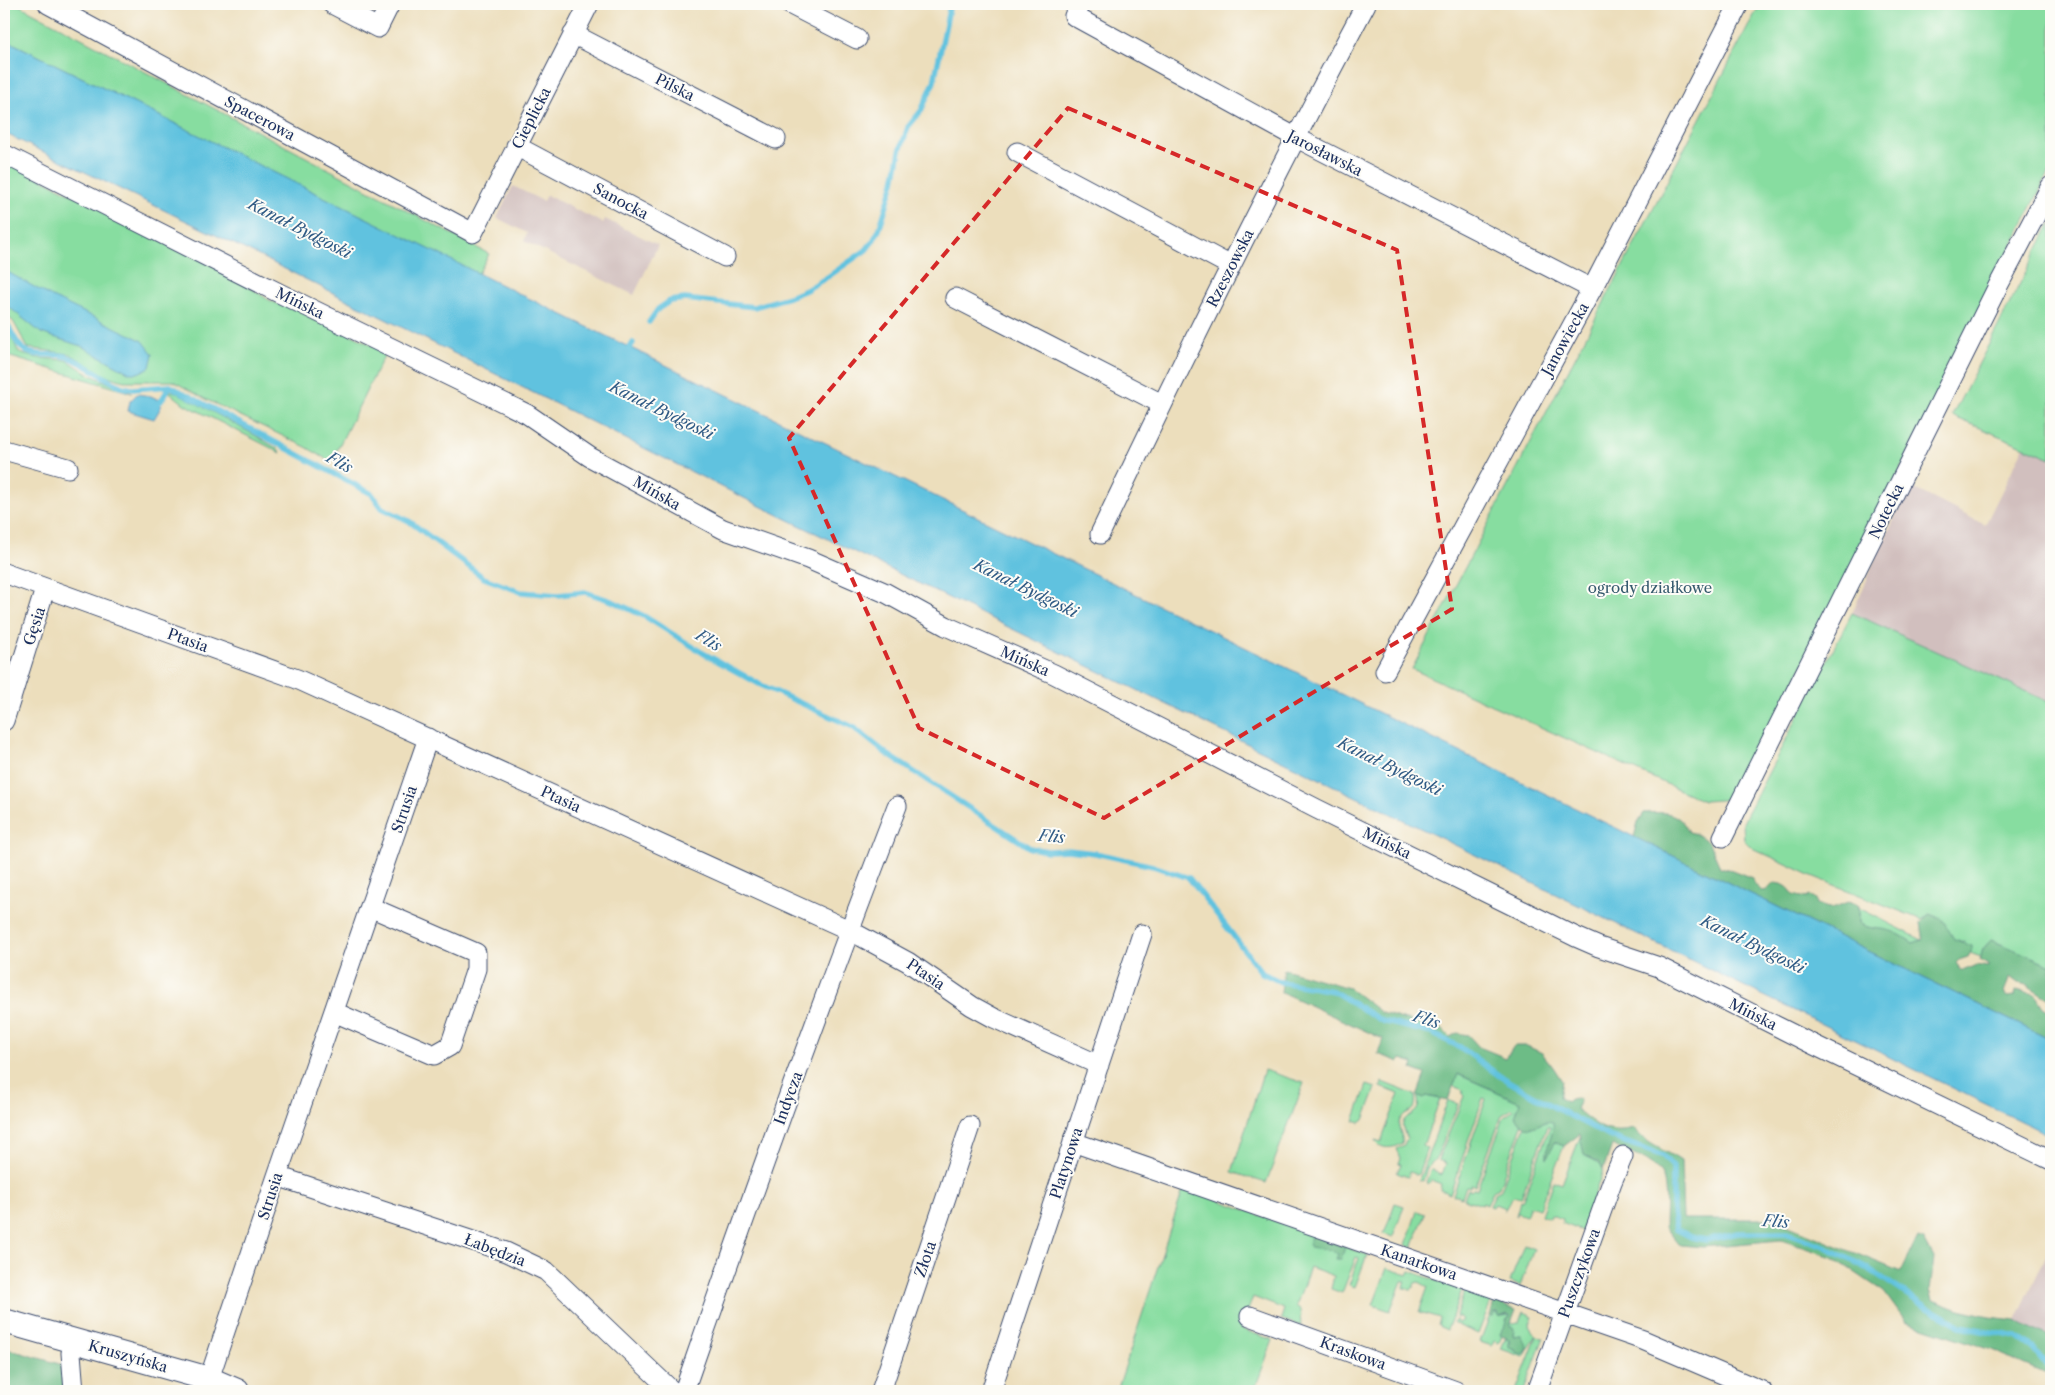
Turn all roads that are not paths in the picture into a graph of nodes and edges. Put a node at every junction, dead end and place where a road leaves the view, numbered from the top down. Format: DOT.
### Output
graph roads {
  1 [pos="48,4"];
  2 [pos="332,4"];
  3 [pos="390,4"];
  4 [pos="589,4"];
  5 [pos="789,4"];
  6 [pos="1080,4"];
  7 [pos="1366,4"];
  8 [pos="1739,4"];
  9 [pos="573,34"];
  10 [pos="857,39"];
  11 [pos="1295,137"];
  12 [pos="776,139"];
  13 [pos="516,146"];
  14 [pos="1017,152"];
  15 [pos="4,154"];
  16 [pos="2051,186"];
  17 [pos="473,232"];
  18 [pos="725,256"];
  19 [pos="1231,266"];
  20 [pos="1592,289"];
  21 [pos="955,298"];
  22 [pos="1162,404"];
  23 [pos="4,450"];
  24 [pos="68,468"];
  25 [pos="1100,534"];
  26 [pos="4,574"];
  27 [pos="45,589"];
  28 [pos="1385,671"];
  29 [pos="4,721"];
  30 [pos="428,738"];
  31 [pos="897,806"];
  32 [pos="1723,838"];
  33 [pos="370,908"];
  34 [pos="849,930"];
  35 [pos="1142,934"];
  36 [pos="334,1012"];
  37 [pos="1099,1065"];
  38 [pos="970,1126"];
  39 [pos="1073,1142"];
  40 [pos="1623,1156"];
  41 [pos="2051,1160"];
  42 [pos="277,1176"];
  43 [pos="1564,1313"];
  44 [pos="1250,1316"];
  45 [pos="4,1322"];
  46 [pos="74,1341"];
  47 [pos="209,1380"];
  48 [pos="74,1391"];
  49 [pos="237,1391"];
  50 [pos="672,1391"];
  51 [pos="684,1391"];
  52 [pos="881,1391"];
  53 [pos="990,1391"];
  54 [pos="1456,1391"];
  55 [pos="1537,1391"];
  56 [pos="1762,1391"];
  1 -- 17 [label="street, Spacerowa"];
  2 -- 3 [label="street"];
  4 -- 9 [label="street, Cieplicka"];
  5 -- 10 [label="street"];
  6 -- 11 [label="street, Jarosławska"];
  7 -- 11 [label="street, Rzeszowska"];
  8 -- 20 [label="street, Janowiecka"];
  9 -- 12 [label="street, Pilska"];
  9 -- 13 [label="street, Cieplicka"];
  11 -- 19 [label="street, Rzeszowska"];
  11 -- 20 [label="street, Jarosławska"];
  13 -- 17 [label="street, Cieplicka"];
  13 -- 18 [label="street, Sanocka"];
  14 -- 19 [label="street"];
  15 -- 41 [label="street, Mińska"];
  16 -- 32 [label="street, Notecka"];
  19 -- 22 [label="street, Rzeszowska"];
  20 -- 28 [label="street, Janowiecka"];
  21 -- 22 [label="street"];
  22 -- 25 [label="street, Rzeszowska"];
  23 -- 24 [label="street"];
  26 -- 27 [label="street, Ptasia"];
  27 -- 29 [label="street, Gęsia"];
  27 -- 30 [label="street, Ptasia"];
  30 -- 33 [label="street, Strusia"];
  30 -- 34 [label="street, Ptasia"];
  31 -- 34 [label="street, Indycza"];
  33 -- 36 [label="street, Strusia"];
  33 -- 36 [label="street"];
  34 -- 37 [label="street, Ptasia"];
  34 -- 51 [label="street, Indycza"];
  35 -- 37 [label="street, Platynowa"];
  36 -- 42 [label="street, Strusia"];
  37 -- 39 [label="street, Platynowa"];
  38 -- 52 [label="street, Złota"];
  39 -- 43 [label="street, Kanarkowa"];
  39 -- 53 [label="street, Platynowa"];
  40 -- 43 [label="street, Puszczykowa"];
  42 -- 47 [label="street, Strusia"];
  42 -- 50 [label="street, Łabędzia"];
  43 -- 55 [label="street, Puszczykowa"];
  43 -- 56 [label="street, Kanarkowa"];
  44 -- 54 [label="street, Kraskowa"];
  45 -- 46 [label="street, Kruszyńska"];
  46 -- 47 [label="street, Kruszyńska"];
  46 -- 48 [label="street, Kruszyńska"];
  47 -- 49 [label="street, Kruszyńska"];
}
